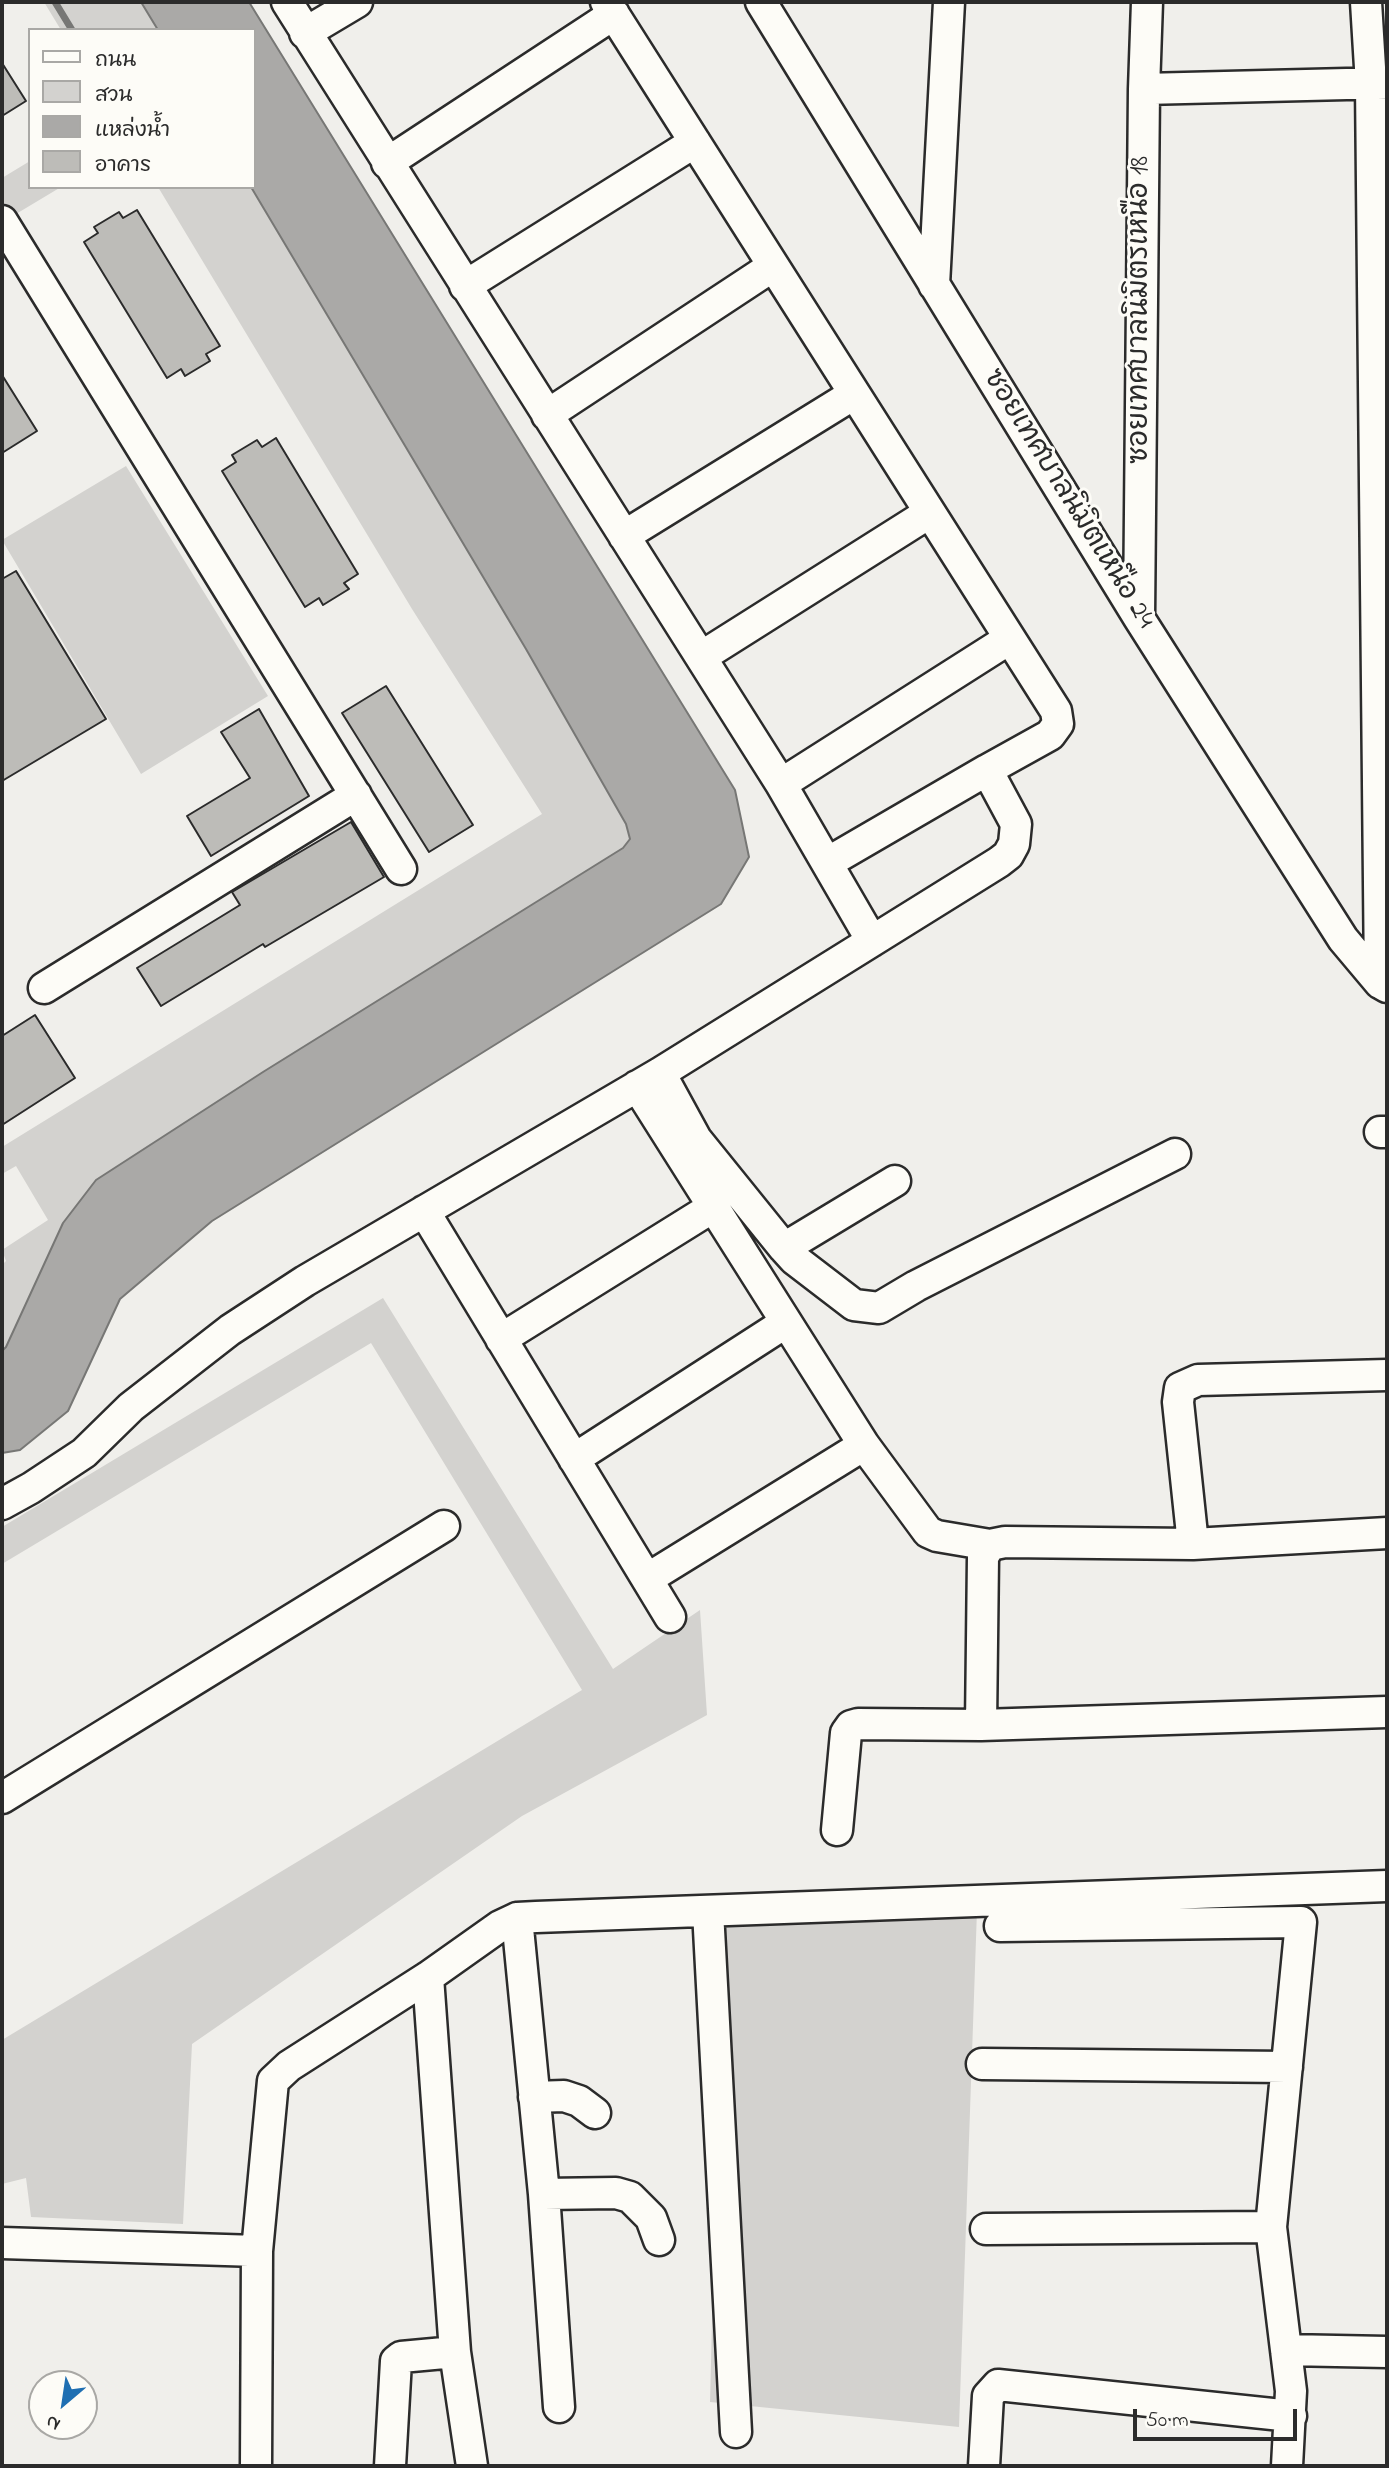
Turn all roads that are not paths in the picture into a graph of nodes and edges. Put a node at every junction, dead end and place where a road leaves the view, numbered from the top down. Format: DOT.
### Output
graph roads {
  1 [pos="287,2"];
  2 [pos="357,2"];
  3 [pos="761,2"];
  4 [pos="948,2"];
  5 [pos="1147,2"];
  6 [pos="1366,2"];
  7 [pos="610,8"];
  8 [pos="305,33"];
  9 [pos="1379,83"];
  10 [pos="1144,89"];
  11 [pos="695,142"];
  12 [pos="387,163"];
  13 [pos="2,221"];
  14 [pos="773,266"];
  15 [pos="934,285"];
  16 [pos="465,286"];
  17 [pos="854,394"];
  18 [pos="547,415"];
  19 [pos="929,513"];
  20 [pos="624,536"];
  21 [pos="1139,618"];
  22 [pos="1009,639"];
  23 [pos="701,657"];
  24 [pos="987,770"];
  25 [pos="781,784"];
  26 [pos="356,795"];
  27 [pos="827,863"];
  28 [pos="401,869"];
  29 [pos="872,941"];
  30 [pos="1383,985"];
  31 [pos="44,988"];
  32 [pos="648,1080"];
  33 [pos="1175,1154"];
  34 [pos="895,1181"];
  35 [pos="713,1207"];
  36 [pos="424,1211"];
  37 [pos="784,1248"];
  38 [pos="785,1323"];
  39 [pos="501,1339"];
  40 [pos="1387,1375"];
  41 [pos="864,1445"];
  42 [pos="574,1459"];
  43 [pos="2,1504"];
  44 [pos="443,1526"];
  45 [pos="1387,1533"];
  46 [pos="1193,1544"];
  47 [pos="990,1545"];
  48 [pos="646,1579"];
  49 [pos="670,1617"];
  50 [pos="1387,1712"];
  51 [pos="981,1726"];
  52 [pos="2,1798"];
  53 [pos="837,1830"];
  54 [pos="1387,1886"];
  55 [pos="708,1911"];
  56 [pos="517,1918"];
  57 [pos="1000,1926"];
  58 [pos="428,1977"];
  59 [pos="982,2064"];
  60 [pos="1287,2067"];
  61 [pos="534,2097"];
  62 [pos="595,2113"];
  63 [pos="544,2194"];
  64 [pos="1271,2228"];
  65 [pos="986,2230"];
  66 [pos="659,2240"];
  67 [pos="2,2243"];
  68 [pos="257,2251"];
  69 [pos="1286,2350"];
  70 [pos="455,2352"];
  71 [pos="1387,2352"];
  72 [pos="559,2407"];
  73 [pos="1291,2416"];
  74 [pos="736,2432"];
  75 [pos="256,2466"];
  76 [pos="390,2466"];
  77 [pos="472,2466"];
  78 [pos="984,2466"];
  79 [pos="1287,2466"];
  1 -- 8 [label="street"];
  2 -- 8 [label="street"];
  3 -- 15 [label="street, ซอยเทศบาลนิมิตเหนือ 24"];
  4 -- 15 [label="street"];
  5 -- 10 [label="street, ซอยเทศบาลนิมิตรเหนือ 18"];
  6 -- 9 [label="street"];
  7 -- 11 [label="street"];
  7 -- 12 [label="street"];
  8 -- 12 [label="street"];
  9 -- 10 [label="street"];
  9 -- 30 [label="street"];
  10 -- 21 [label="street, ซอยเทศบาลนิมิตรเหนือ 18"];
  11 -- 14 [label="street"];
  11 -- 16 [label="street"];
  12 -- 16 [label="street"];
  13 -- 26 [label="street"];
  14 -- 17 [label="street"];
  14 -- 18 [label="street"];
  15 -- 21 [label="street, ซอยเทศบาลนิมิตเหนือ 24"];
  16 -- 18 [label="street"];
  17 -- 19 [label="street"];
  17 -- 20 [label="street"];
  18 -- 20 [label="street"];
  19 -- 22 [label="street"];
  19 -- 23 [label="street"];
  20 -- 23 [label="street"];
  21 -- 30 [label="street, ซอยเทศบาลนิมิตเหนือ 24"];
  22 -- 24 [label="street"];
  22 -- 25 [label="street"];
  23 -- 25 [label="street"];
  24 -- 27 [label="street"];
  24 -- 29 [label="street"];
  25 -- 27 [label="street"];
  26 -- 28 [label="street"];
  26 -- 31 [label="street"];
  27 -- 29 [label="street"];
  29 -- 32 [label="street"];
  32 -- 35 [label="street"];
  32 -- 36 [label="street"];
  32 -- 37 [label="street"];
  33 -- 37 [label="street"];
  34 -- 37 [label="street"];
  35 -- 38 [label="street"];
  35 -- 39 [label="street"];
  36 -- 39 [label="street"];
  36 -- 43 [label="street"];
  38 -- 41 [label="street"];
  38 -- 42 [label="street"];
  39 -- 42 [label="street"];
  40 -- 46 [label="street"];
  41 -- 47 [label="street"];
  41 -- 48 [label="street"];
  42 -- 48 [label="street"];
  44 -- 52 [label="street"];
  45 -- 46 [label="street"];
  46 -- 47 [label="street"];
  47 -- 51 [label="street"];
  48 -- 49 [label="street"];
  50 -- 51 [label="street"];
  51 -- 53 [label="street"];
  54 -- 55 [label="street"];
  55 -- 56 [label="street"];
  55 -- 74 [label="street"];
  56 -- 58 [label="street"];
  56 -- 61 [label="street"];
  57 -- 60 [label="street"];
  58 -- 68 [label="street"];
  58 -- 70 [label="street"];
  59 -- 60 [label="street"];
  60 -- 64 [label="street"];
  61 -- 62 [label="street"];
  61 -- 63 [label="street"];
  63 -- 66 [label="street"];
  63 -- 72 [label="street"];
  64 -- 65 [label="street"];
  64 -- 69 [label="street"];
  67 -- 68 [label="street"];
  68 -- 75 [label="street"];
  69 -- 71 [label="street"];
  69 -- 73 [label="street"];
  70 -- 76 [label="street"];
  70 -- 77 [label="street"];
  73 -- 78 [label="street"];
  73 -- 79 [label="street"];
}
